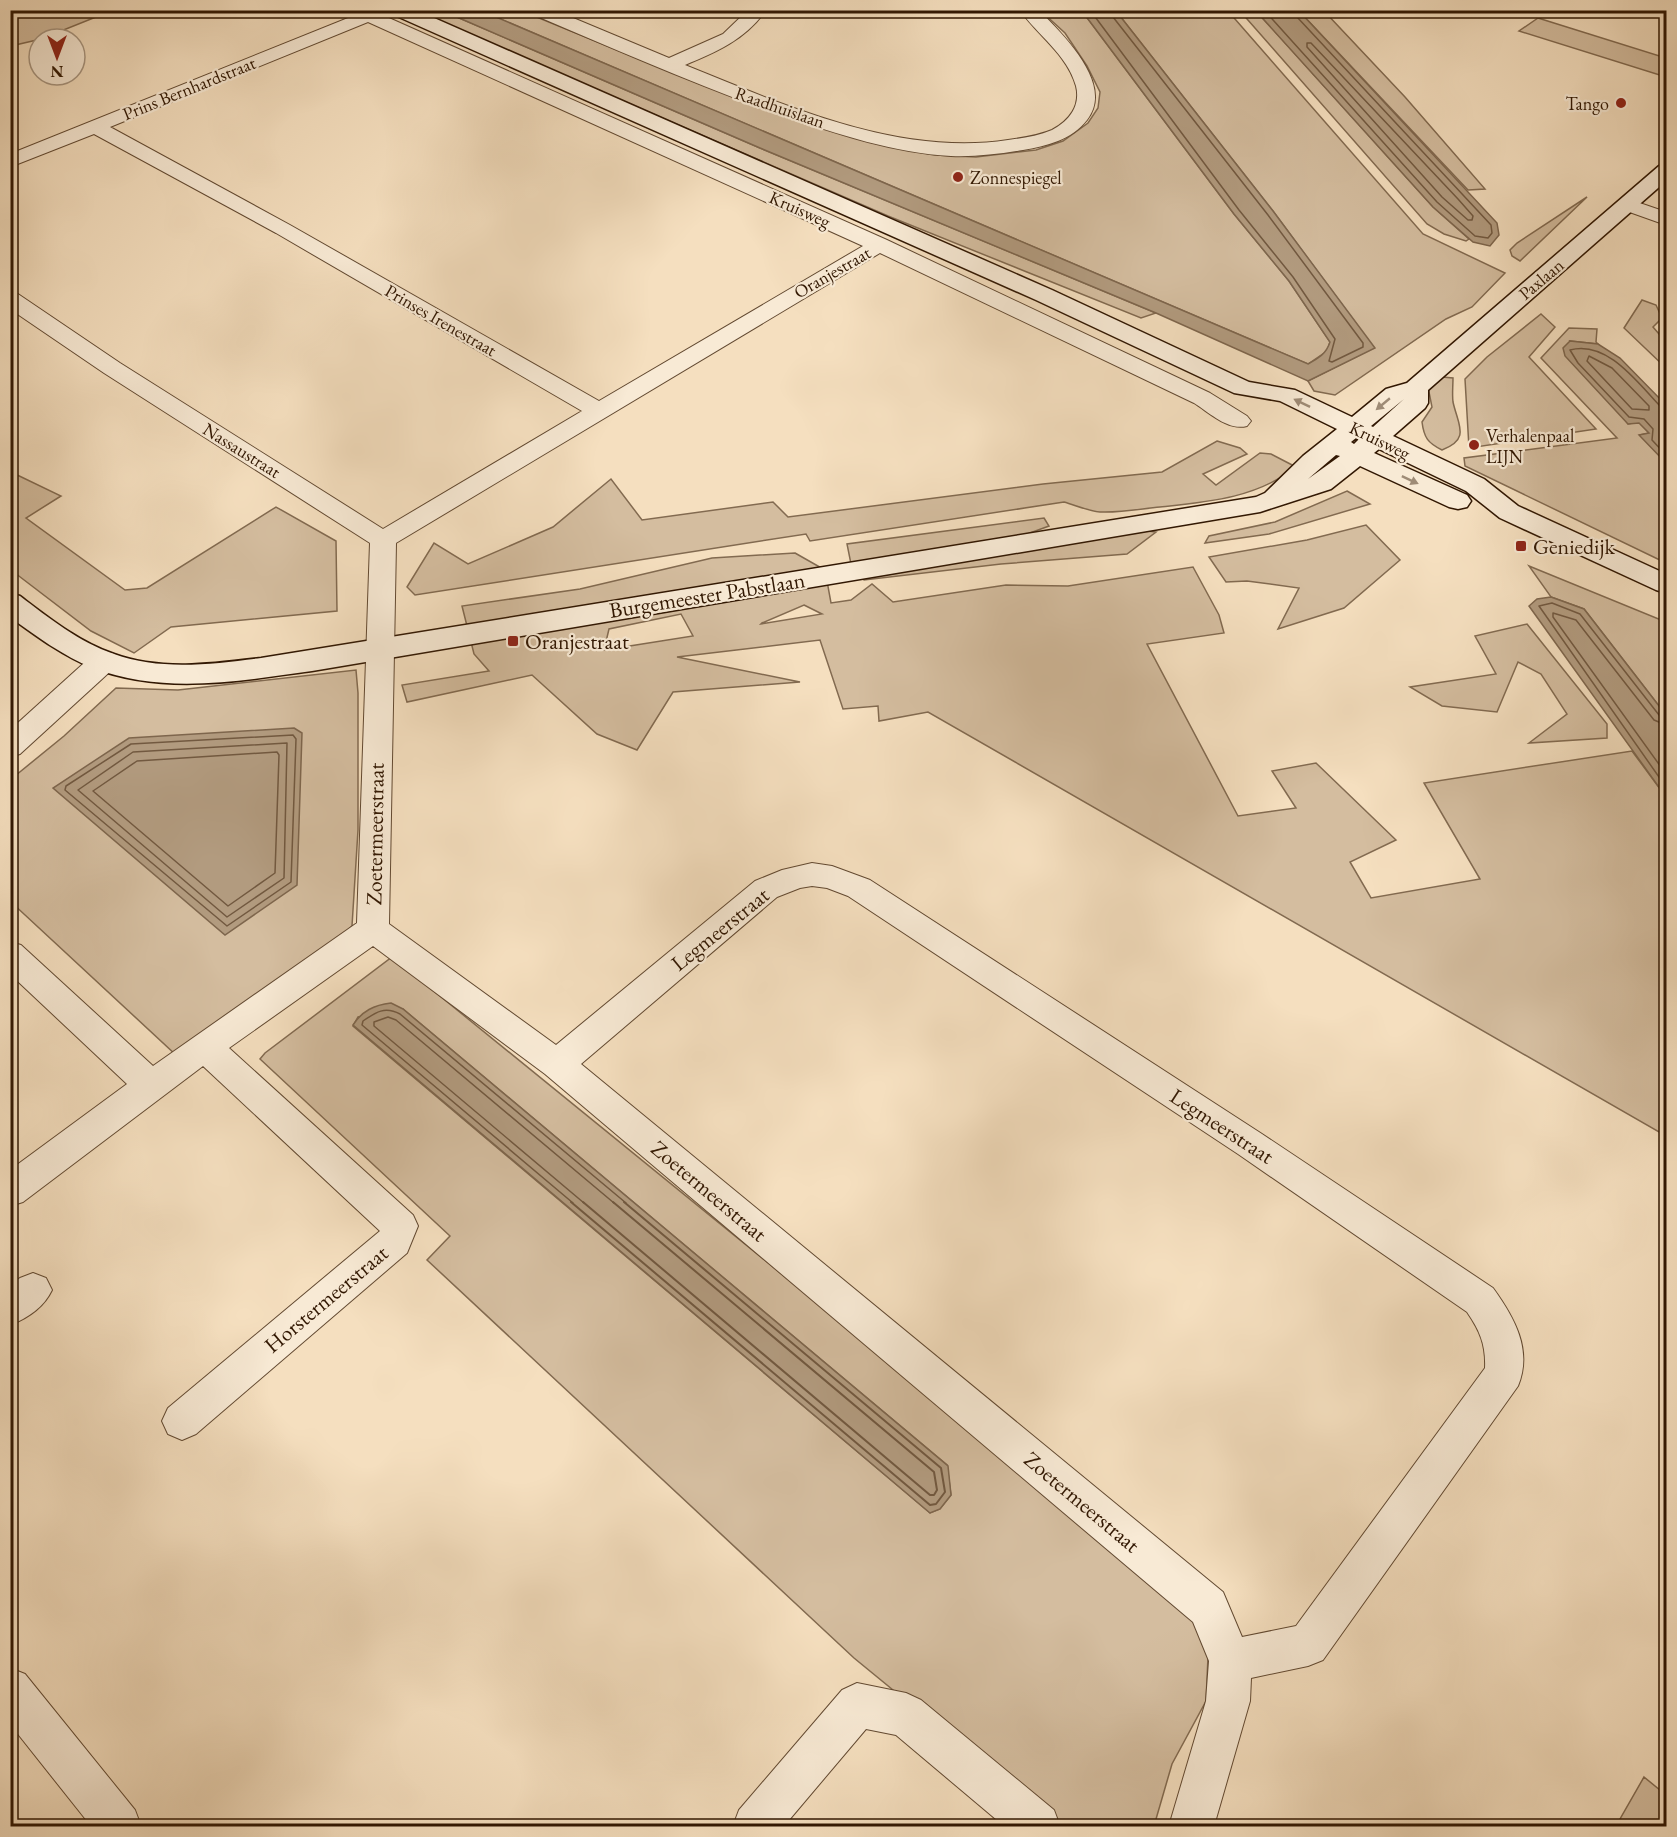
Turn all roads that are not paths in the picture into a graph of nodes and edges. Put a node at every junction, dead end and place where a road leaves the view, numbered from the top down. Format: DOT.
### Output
graph roads {
  1 [pos="399,10"];
  2 [pos="538,10"];
  3 [pos="758,10"];
  4 [pos="1028,10"];
  5 [pos="361,13"];
  6 [pos="669,65"];
  7 [pos="94,127"];
  8 [pos="10,161"];
  9 [pos="1666,170"];
  10 [pos="1628,205"];
  11 [pos="1666,219"];
  12 [pos="879,245"];
  13 [pos="10,299"];
  14 [pos="600,411"];
  15 [pos="1239,421"];
  16 [pos="1355,441"];
  17 [pos="383,540"];
  18 [pos="1666,584"];
  19 [pos="10,602"];
  20 [pos="381,648"];
  21 [pos="104,661"];
  22 [pos="10,747"];
  23 [pos="373,930"];
  24 [pos="10,954"];
  25 [pos="206,1048"];
  26 [pos="557,1064"];
  27 [pos="152,1085"];
  28 [pos="10,1191"];
  29 [pos="182,1420"];
  30 [pos="1230,1661"];
  31 [pos="10,1689"];
  32 [pos="119,1827"];
  33 [pos="755,1827"];
  34 [pos="1038,1827"];
  35 [pos="1192,1827"];
  1 -- 16 [label="street, Kruisweg"];
  2 -- 6 [label="street, Raadhuislaan"];
  3 -- 6 [label="street"];
  4 -- 6 [label="street, Raadhuislaan"];
  5 -- 7 [label="street, Prins Bernhardstraat"];
  5 -- 12 [label="street, Kruisweg"];
  7 -- 8 [label="street, Prins Bernhardstraat"];
  7 -- 14 [label="street, Prinses Irenestraat"];
  9 -- 10 [label="street, Paxlaan"];
  10 -- 11 [label="street"];
  10 -- 16 [label="street, Paxlaan"];
  12 -- 14 [label="street, Oranjestraat"];
  12 -- 15 [label="street, Kruisweg"];
  13 -- 17 [label="street, Nassaustraat"];
  14 -- 17 [label="street, Oranjestraat"];
  16 -- 18 [label="street, Kruisweg"];
  16 -- 20 [label="street, Burgemeester Pabstlaan"];
  17 -- 20 [label="street"];
  19 -- 21 [label="street, Burgemeester Pabstlaan"];
  20 -- 21 [label="street, Burgemeester Pabstlaan"];
  20 -- 23 [label="street, Zoetermeerstraat"];
  21 -- 22 [label="street"];
  23 -- 25 [label="street"];
  23 -- 26 [label="street, Zoetermeerstraat"];
  24 -- 27 [label="street"];
  25 -- 27 [label="street"];
  25 -- 29 [label="street, Horstermeerstraat"];
  26 -- 30 [label="street, Zoetermeerstraat"];
  26 -- 30 [label="street, Legmeerstraat"];
  27 -- 28 [label="street"];
  30 -- 35 [label="street"];
  31 -- 32 [label="street"];
  33 -- 34 [label="street"];
}
